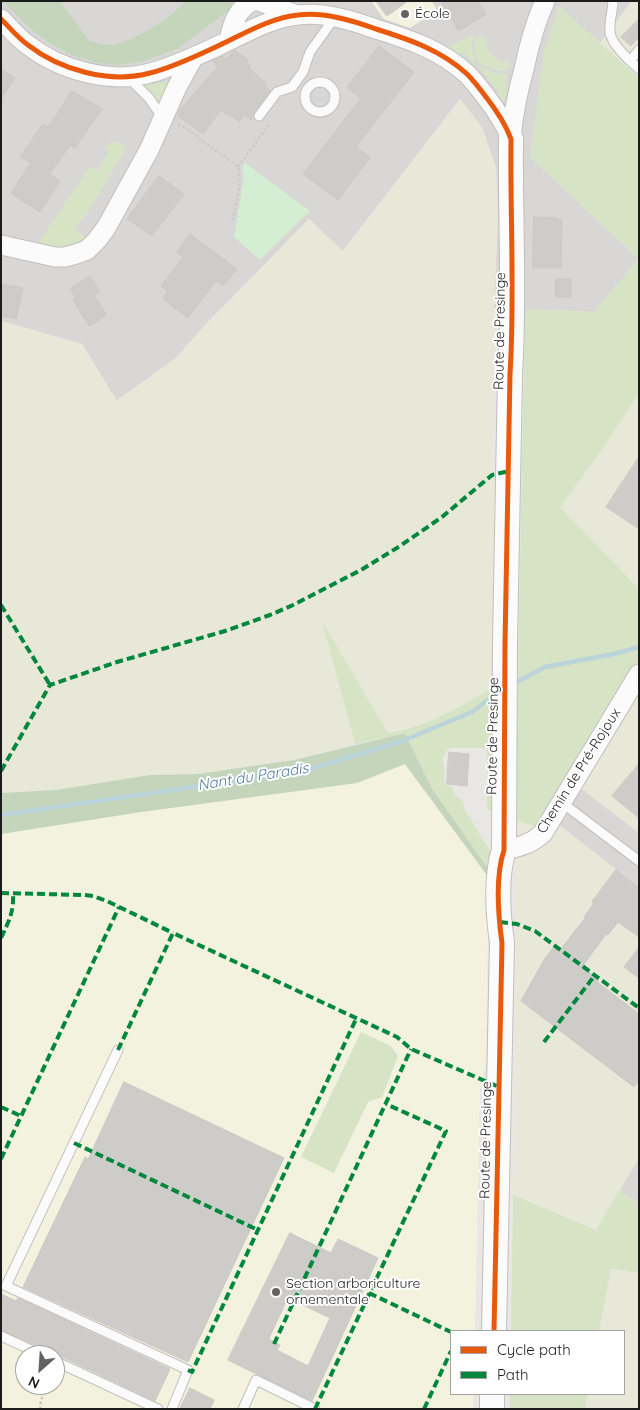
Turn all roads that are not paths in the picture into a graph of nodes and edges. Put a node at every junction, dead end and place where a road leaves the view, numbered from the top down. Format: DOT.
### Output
graph roads {
  1 [pos="545,1"];
  2 [pos="250,2"];
  3 [pos="613,2"];
  4 [pos="297,14"];
  5 [pos="335,17"];
  6 [pos="1,19"];
  7 [pos="229,40"];
  8 [pos="639,50"];
  9 [pos="193,58"];
  10 [pos="630,60"];
  11 [pos="639,69"];
  12 [pos="127,76"];
  13 [pos="299,78"];
  14 [pos="309,86"];
  15 [pos="259,116"];
  16 [pos="163,118"];
  17 [pos="511,139"];
  18 [pos="1,245"];
  19 [pos="639,674"];
  20 [pos="561,802"];
  21 [pos="504,850"];
  22 [pos="639,861"];
  23 [pos="118,1050"];
  24 [pos="494,1330"];
  25 [pos="1,1336"];
  26 [pos="20,1345"];
  27 [pos="65,1366"];
  28 [pos="492,1395"];
  29 [pos="158,1409"];
  30 [pos="172,1409"];
  31 [pos="243,1409"];
  32 [pos="315,1409"];
  33 [pos="492,1409"];
  1 -- 17 [label="street, Route de Presinge"];
  2 -- 4 [label="street"];
  2 -- 7 [label="street"];
  3 -- 10 [label="lane"];
  4 -- 5 [label="street"];
  4 -- 7 [label="street"];
  5 -- 13 [label="lane"];
  5 -- 17 [label="street"];
  6 -- 12 [label="street"];
  7 -- 9 [label="street"];
  8 -- 10 [label="lane"];
  9 -- 12 [label="street"];
  9 -- 16 [label="street"];
  10 -- 11 [label="lane"];
  12 -- 16 [label="lane"];
  13 -- 14 [label="lane"];
  13 -- 15 [label="lane"];
  16 -- 18 [label="street"];
  17 -- 21 [label="street, Route de Presinge"];
  19 -- 20 [label="street, Chemin de Pré-Rojoux"];
  20 -- 21 [label="street, Chemin de Pré-Rojoux"];
  20 -- 22 [label="lane"];
  21 -- 24 [label="street, Route de Presinge"];
  23 -- 30 [label="lane"];
  25 -- 26 [label="lane"];
  27 -- 29 [label="lane"];
  28 -- 33 [label="street"];
  31 -- 32 [label="lane"];
}
